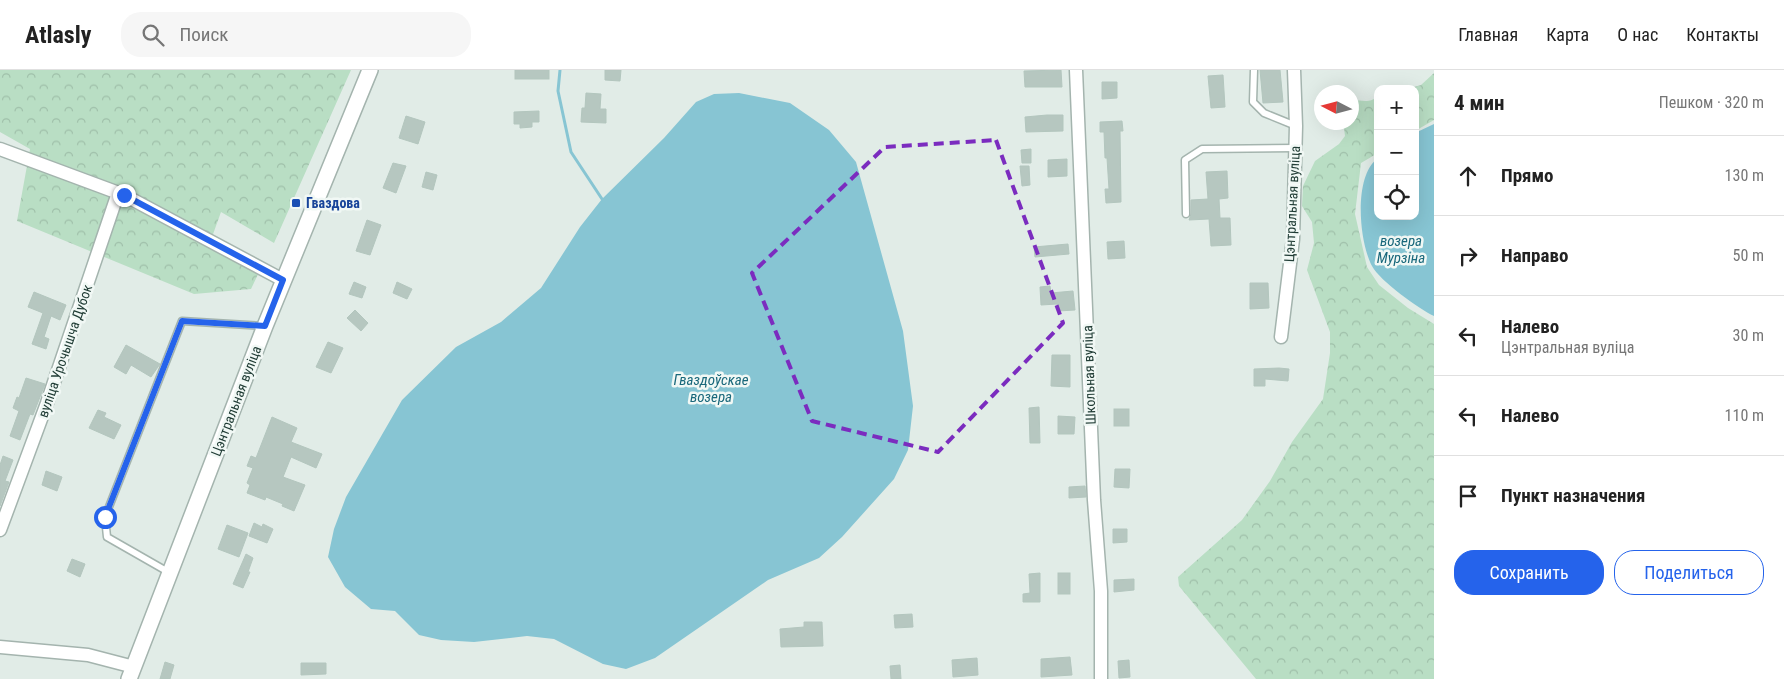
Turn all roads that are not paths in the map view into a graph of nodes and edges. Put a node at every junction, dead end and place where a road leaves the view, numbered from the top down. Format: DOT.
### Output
graph roads {
  1 [pos="370,70"];
  2 [pos="1076,70"];
  3 [pos="1254,70"];
  4 [pos="1294,70"];
  5 [pos="1296,126"];
  6 [pos="0,148"];
  7 [pos="1296,148"];
  8 [pos="118,193"];
  9 [pos="1186,214"];
  10 [pos="283,280"];
  11 [pos="265,326"];
  12 [pos="1281,337"];
  13 [pos="4,506"];
  14 [pos="0,530"];
  15 [pos="170,573"];
  16 [pos="0,647"];
  17 [pos="131,673"];
  18 [pos="1101,679"];
  1 -- 10 [label="street, Цэнтральная вуліца"];
  2 -- 18 [label="street, Школьная вуліца"];
  3 -- 5 [label="lane"];
  4 -- 5 [label="street, Цэнтральная вуліца"];
  5 -- 7 [label="street, Цэнтральная вуліца"];
  6 -- 8 [label="street"];
  7 -- 9 [label="lane"];
  7 -- 12 [label="street, Цэнтральная вуліца"];
  8 -- 10 [label="street"];
  8 -- 13 [label="street, вуліца Урочышча Дубок"];
  10 -- 11 [label="street, Цэнтральная вуліца"];
  11 -- 15 [label="street, Цэнтральная вуліца"];
  11 -- 15 [label="lane"];
  13 -- 14 [label="street, вуліца Урочышча Дубок"];
  15 -- 17 [label="street, Цэнтральная вуліца"];
  16 -- 17 [label="street"];
}
